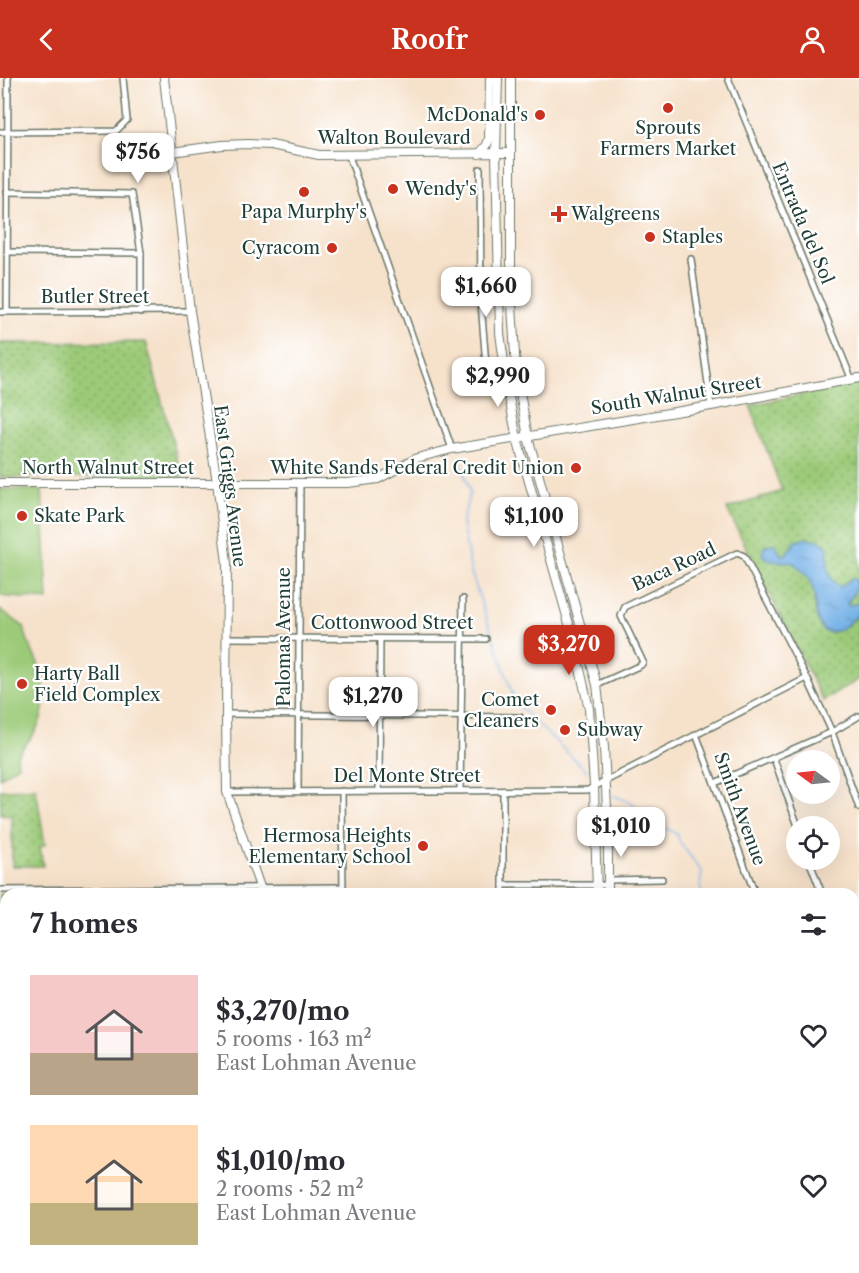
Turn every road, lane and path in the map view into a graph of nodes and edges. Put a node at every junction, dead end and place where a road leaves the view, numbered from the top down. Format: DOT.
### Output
graph roads {
  1 [pos="8,78"];
  2 [pos="123,78"];
  3 [pos="164,78"];
  4 [pos="490,78"];
  5 [pos="498,78"];
  6 [pos="511,78"];
  7 [pos="728,78"];
  8 [pos="8,131"];
  9 [pos="0,132"];
  10 [pos="172,153"];
  11 [pos="479,153"];
  12 [pos="496,153"];
  13 [pos="510,153"];
  14 [pos="349,156"];
  15 [pos="480,169"];
  16 [pos="8,192"];
  17 [pos="8,252"];
  18 [pos="141,253"];
  19 [pos="691,259"];
  20 [pos="498,301"];
  21 [pos="511,302"];
  22 [pos="481,303"];
  23 [pos="190,311"];
  24 [pos="3,312"];
  25 [pos="141,312"];
  26 [pos="486,365"];
  27 [pos="516,371"];
  28 [pos="505,373"];
  29 [pos="855,379"];
  30 [pos="711,406"];
  31 [pos="528,437"];
  32 [pos="517,439"];
  33 [pos="452,449"];
  34 [pos="217,482"];
  35 [pos="0,483"];
  36 [pos="300,483"];
  37 [pos="463,599"];
  38 [pos="226,638"];
  39 [pos="299,638"];
  40 [pos="380,639"];
  41 [pos="461,639"];
  42 [pos="486,639"];
  43 [pos="807,678"];
  44 [pos="597,685"];
  45 [pos="226,714"];
  46 [pos="298,715"];
  47 [pos="859,716"];
  48 [pos="379,717"];
  49 [pos="461,717"];
  50 [pos="520,717"];
  51 [pos="832,732"];
  52 [pos="696,734"];
  53 [pos="774,759"];
  54 [pos="605,781"];
  55 [pos="715,783"];
  56 [pos="591,788"];
  57 [pos="298,791"];
  58 [pos="342,791"];
  59 [pos="380,791"];
  60 [pos="460,791"];
  61 [pos="503,791"];
  62 [pos="227,792"];
  63 [pos="859,808"];
  64 [pos="794,816"];
  65 [pos="813,870"];
  66 [pos="662,879"];
  67 [pos="608,882"];
  68 [pos="597,884"];
  69 [pos="503,885"];
  70 [pos="343,887"];
  71 [pos="259,888"];
  72 [pos="315,888"];
  73 [pos="597,888"];
  74 [pos="608,888"];
  75 [pos="753,888"];
  76 [pos="820,888"];
  1 -- 8 [label="street"];
  2 -- 8 [label="street"];
  3 -- 10 [label="street, East Griggs Avenue"];
  4 -- 11 [label="street"];
  5 -- 12 [label="street"];
  6 -- 13 [label="street"];
  7 -- 29 [label="street, Entrada del Sol"];
  8 -- 9 [label="street"];
  8 -- 16 [label="street"];
  10 -- 14 [label="street, Walton Boulevard"];
  10 -- 23 [label="street, East Griggs Avenue"];
  11 -- 12 [label="street, Walton Boulevard"];
  11 -- 14 [label="street, Walton Boulevard"];
  12 -- 13 [label="street, Walton Boulevard"];
  12 -- 20 [label="street"];
  13 -- 21 [label="street"];
  14 -- 33 [label="street"];
  15 -- 22 [label="street"];
  16 -- 17 [label="street"];
  16 -- 18 [label="street"];
  17 -- 18 [label="street"];
  17 -- 24 [label="street"];
  18 -- 25 [label="street"];
  19 -- 30 [label="street"];
  20 -- 21 [label="street"];
  20 -- 22 [label="street"];
  20 -- 28 [label="street"];
  21 -- 27 [label="street"];
  22 -- 26 [label="street"];
  23 -- 25 [label="street, Butler Street"];
  23 -- 34 [label="street, East Griggs Avenue"];
  24 -- 25 [label="street, Butler Street"];
  27 -- 28 [label="street"];
  27 -- 31 [label="street"];
  28 -- 32 [label="street"];
  29 -- 30 [label="street, South Walnut Street"];
  30 -- 31 [label="street, South Walnut Street"];
  31 -- 32 [label="street, South Walnut Street"];
  31 -- 44 [label="street"];
  32 -- 33 [label="street, South Walnut Street"];
  32 -- 56 [label="street"];
  33 -- 36 [label="street, South Walnut Street"];
  34 -- 35 [label="street, North Walnut Street"];
  34 -- 36 [label="street, South Walnut Street"];
  34 -- 38 [label="street, East Griggs Avenue"];
  36 -- 39 [label="street, Palomas Avenue"];
  37 -- 41 [label="street"];
  38 -- 39 [label="street, Cottonwood Street"];
  38 -- 45 [label="street, East Griggs Avenue"];
  39 -- 40 [label="street, Cottonwood Street"];
  39 -- 46 [label="street, Palomas Avenue"];
  40 -- 41 [label="street, Cottonwood Street"];
  40 -- 48 [label="street"];
  41 -- 42 [label="street, Cottonwood Street"];
  41 -- 49 [label="street"];
  43 -- 44 [label="street, Baca Road"];
  43 -- 51 [label="street"];
  43 -- 52 [label="street"];
  44 -- 54 [label="street"];
  45 -- 46 [label="street"];
  45 -- 62 [label="street, East Griggs Avenue"];
  46 -- 48 [label="street"];
  46 -- 57 [label="street, Palomas Avenue"];
  47 -- 51 [label="street"];
  48 -- 49 [label="street"];
  48 -- 59 [label="street"];
  49 -- 50 [label="street"];
  49 -- 60 [label="street"];
  51 -- 53 [label="street"];
  51 -- 63 [label="street"];
  52 -- 54 [label="street"];
  52 -- 55 [label="street, Smith Avenue"];
  53 -- 55 [label="street"];
  53 -- 64 [label="street"];
  54 -- 56 [label="street"];
  54 -- 67 [label="street"];
  55 -- 75 [label="street, Smith Avenue"];
  56 -- 61 [label="street, Del Monte Street"];
  56 -- 68 [label="street"];
  57 -- 58 [label="street, Del Monte Street"];
  57 -- 62 [label="street, Del Monte Street"];
  58 -- 59 [label="street, Del Monte Street"];
  58 -- 70 [label="street"];
  59 -- 60 [label="street, Del Monte Street"];
  60 -- 61 [label="street, Del Monte Street"];
  61 -- 69 [label="street"];
  62 -- 71 [label="street, East Griggs Avenue"];
  65 -- 76 [label="street"];
  66 -- 67 [label="street"];
  67 -- 68 [label="street"];
  67 -- 74 [label="street"];
  68 -- 69 [label="street"];
  68 -- 73 [label="street"];
  70 -- 72 [label="street"];
}
